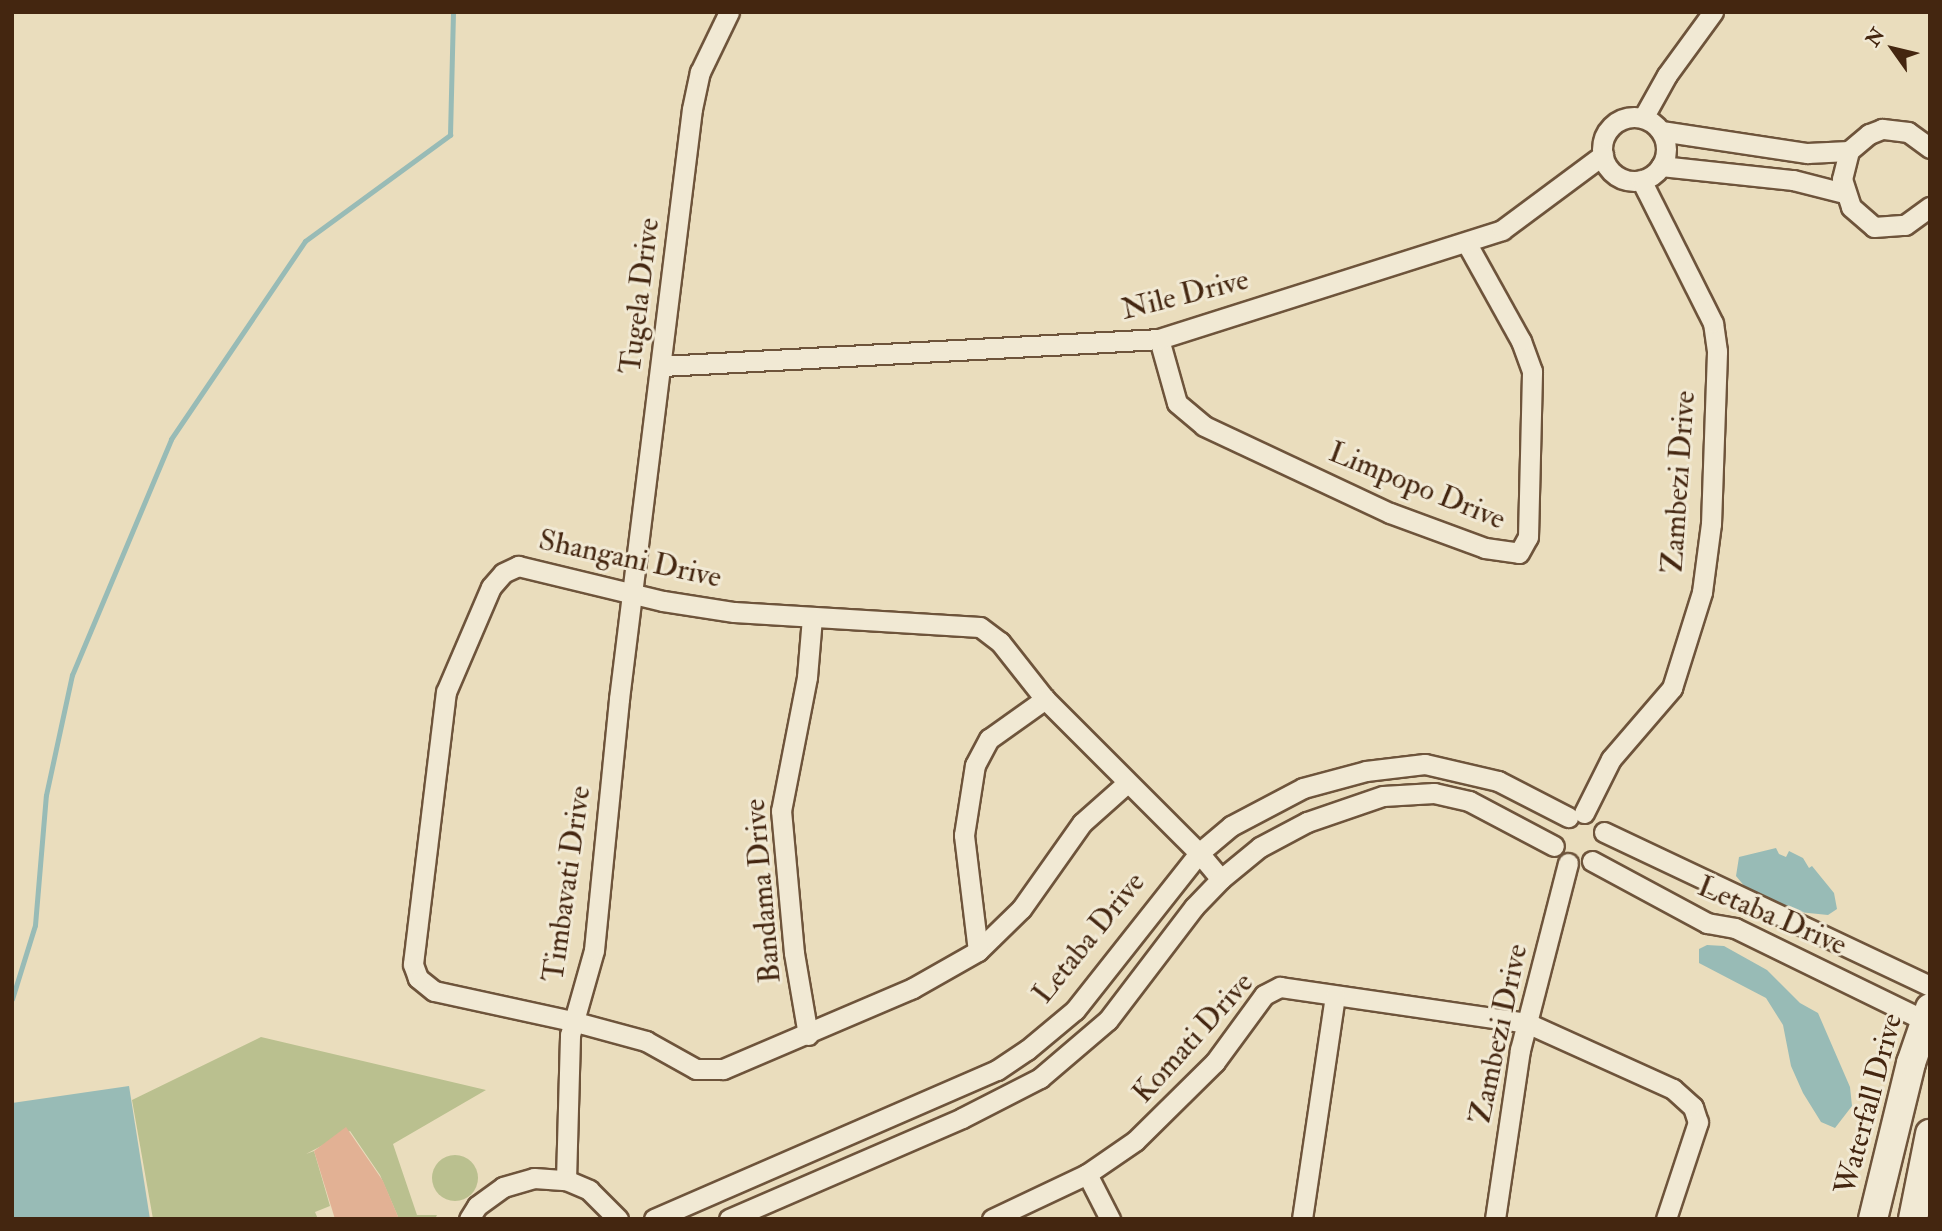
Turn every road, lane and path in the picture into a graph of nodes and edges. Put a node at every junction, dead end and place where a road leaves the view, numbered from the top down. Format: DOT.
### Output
graph roads {
  1 [pos="729,12"];
  2 [pos="1713,12"];
  3 [pos="1643,118"];
  4 [pos="1661,131"];
  5 [pos="1930,148"];
  6 [pos="1849,152"];
  7 [pos="1603,155"];
  8 [pos="1661,166"];
  9 [pos="1641,180"];
  10 [pos="1844,193"];
  11 [pos="1930,208"];
  12 [pos="1467,244"];
  13 [pos="1159,338"];
  14 [pos="662,366"];
  15 [pos="632,594"];
  16 [pos="812,618"];
  17 [pos="1045,699"];
  18 [pos="1127,783"];
  19 [pos="1576,815"];
  20 [pos="1604,832"];
  21 [pos="1554,846"];
  22 [pos="1199,853"];
  23 [pos="1654,857"];
  24 [pos="1592,861"];
  25 [pos="1568,863"];
  26 [pos="1221,879"];
  27 [pos="1639,888"];
  28 [pos="1771,914"];
  29 [pos="1758,939"];
  30 [pos="978,951"];
  31 [pos="1930,986"];
  32 [pos="1335,996"];
  33 [pos="1928,1017"];
  34 [pos="572,1021"];
  35 [pos="1527,1023"];
  36 [pos="808,1035"];
  37 [pos="1930,1134"];
  38 [pos="1087,1174"];
  39 [pos="566,1180"];
  40 [pos="469,1219"];
  41 [pos="618,1219"];
  42 [pos="654,1219"];
  43 [pos="729,1219"];
  44 [pos="992,1219"];
  45 [pos="1110,1219"];
  46 [pos="1301,1219"];
  47 [pos="1495,1219"];
  48 [pos="1667,1219"];
  49 [pos="1873,1219"];
  50 [pos="1913,1219"];
  1 -- 14 [label="street, Tugela Drive"];
  2 -- 3 [label="street"];
  3 -- 4 [label="street"];
  3 -- 7 [label="street"];
  4 -- 6 [label="street"];
  4 -- 8 [label="street"];
  5 -- 6 [label="street"];
  6 -- 10 [label="street"];
  7 -- 9 [label="street"];
  7 -- 12 [label="street, Nile Drive"];
  8 -- 9 [label="street"];
  8 -- 10 [label="street"];
  9 -- 19 [label="street, Zambezi Drive"];
  10 -- 11 [label="street"];
  12 -- 13 [label="street, Nile Drive"];
  12 -- 13 [label="street, Limpopo Drive"];
  13 -- 14 [label="street, Nile Drive"];
  14 -- 15 [label="street, Tugela Drive"];
  15 -- 16 [label="street, Shangani Drive"];
  15 -- 34 [label="street, Timbavati Drive"];
  15 -- 34 [label="street, Shangani Drive"];
  16 -- 17 [label="street, Shangani Drive"];
  16 -- 36 [label="street, Bandama Drive"];
  17 -- 18 [label="street, Shangani Drive"];
  17 -- 30 [label="street"];
  18 -- 22 [label="street, Shangani Drive"];
  18 -- 30 [label="street"];
  19 -- 20 [label="street"];
  19 -- 21 [label="street"];
  19 -- 22 [label="street, Letaba Drive"];
  20 -- 23 [label="street, Letaba Drive"];
  20 -- 24 [label="street"];
  21 -- 25 [label="street"];
  21 -- 26 [label="street, Letaba Drive"];
  22 -- 26 [label="street, Shangani Drive"];
  22 -- 42 [label="street, Letaba Drive"];
  23 -- 27 [label="street"];
  23 -- 28 [label="street, Letaba Drive"];
  24 -- 25 [label="street"];
  24 -- 27 [label="street, Letaba Drive"];
  25 -- 35 [label="street, Zambezi Drive"];
  26 -- 43 [label="street, Letaba Drive"];
  27 -- 29 [label="street, Letaba Drive"];
  28 -- 29 [label="street"];
  28 -- 31 [label="street, Letaba Drive"];
  29 -- 33 [label="street, Letaba Drive"];
  30 -- 36 [label="street"];
  32 -- 35 [label="street, Komati Drive"];
  32 -- 38 [label="street, Komati Drive"];
  32 -- 46 [label="street"];
  33 -- 49 [label="main road, Waterfall Drive"];
  34 -- 36 [label="street"];
  34 -- 39 [label="street, Timbavati Drive"];
  35 -- 47 [label="street, Zambezi Drive"];
  35 -- 48 [label="street, Komati Drive"];
  37 -- 50 [label="main road"];
  38 -- 44 [label="street, Komati Drive"];
  38 -- 45 [label="street"];
  39 -- 40 [label="street"];
  39 -- 41 [label="street"];
}
